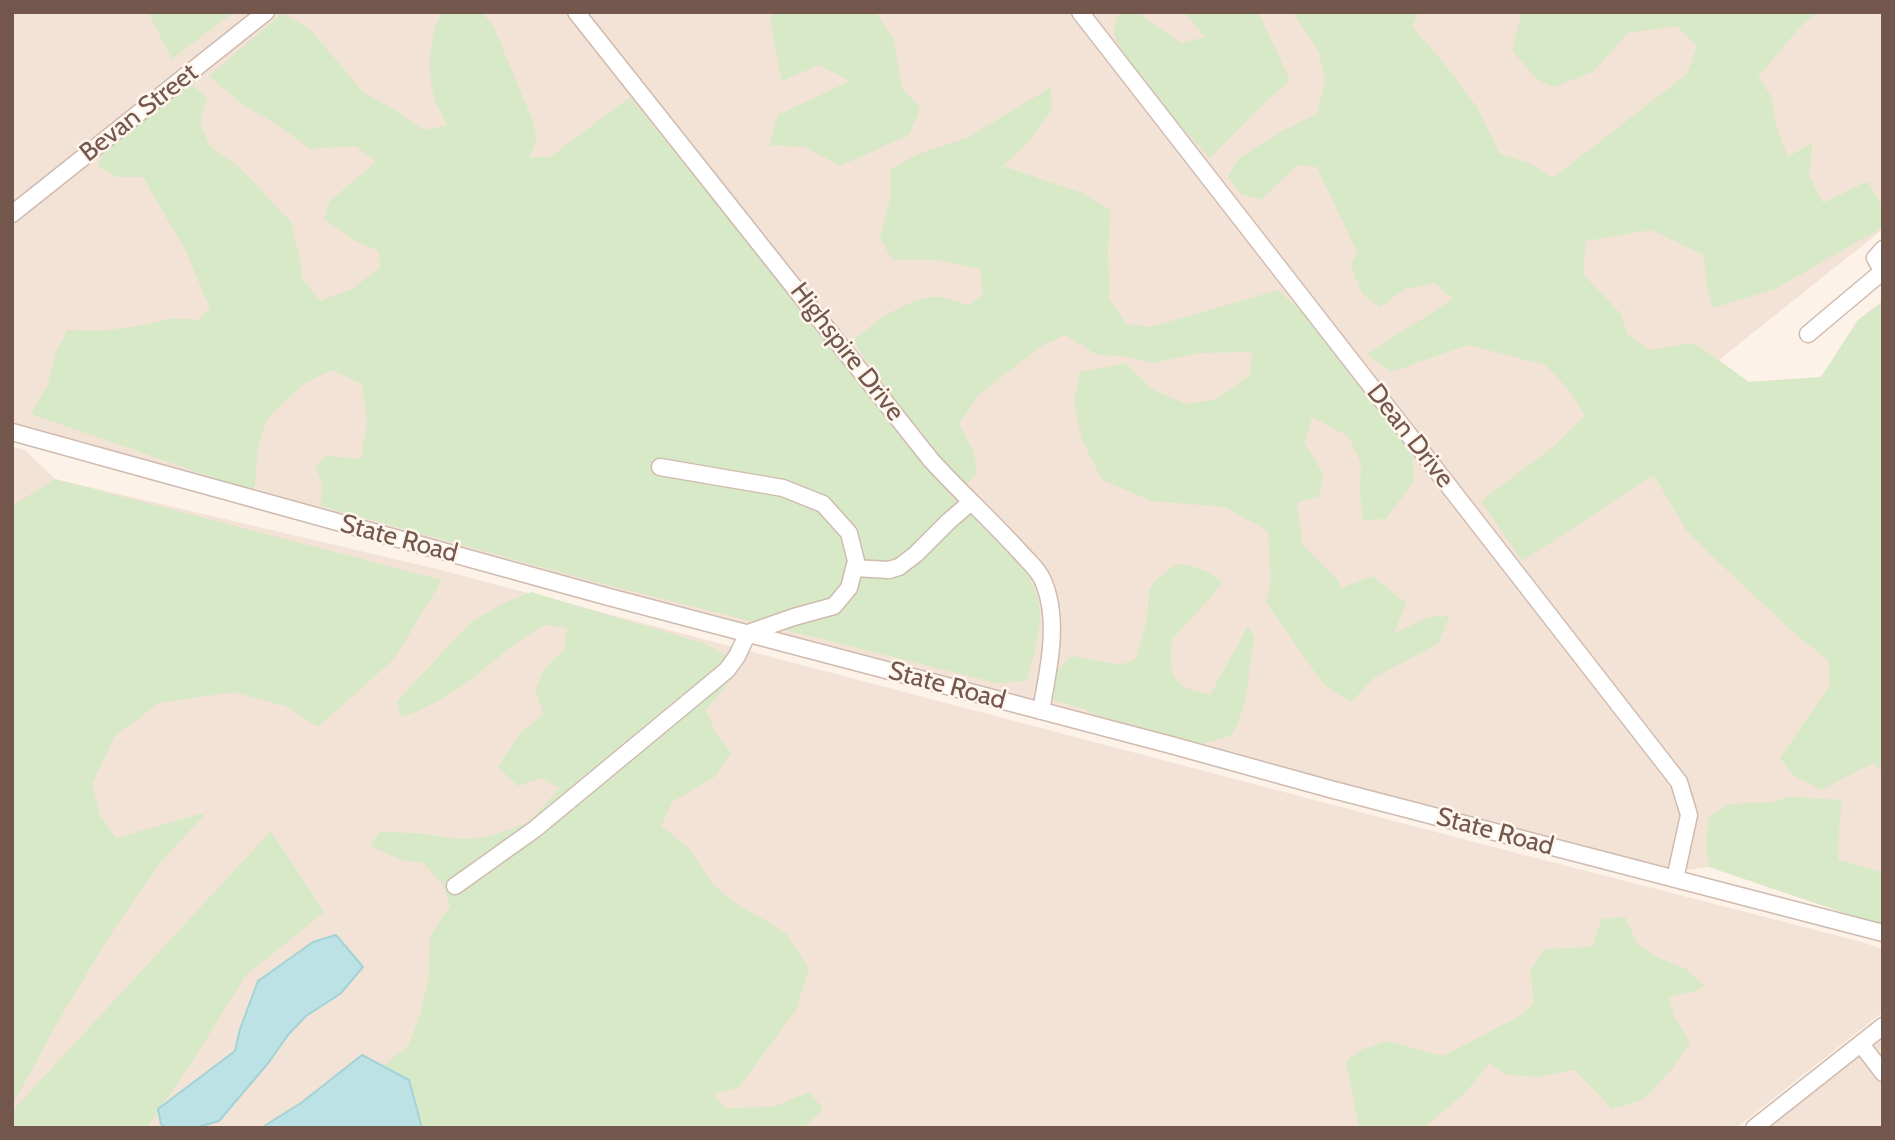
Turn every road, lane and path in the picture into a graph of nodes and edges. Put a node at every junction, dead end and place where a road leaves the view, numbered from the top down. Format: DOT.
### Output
graph roads {
  1 [pos="267,12"];
  2 [pos="576,12"];
  3 [pos="1080,12"];
  4 [pos="12,214"];
  5 [pos="1883,249"];
  6 [pos="1882,270"];
  7 [pos="1808,334"];
  8 [pos="12,432"];
  9 [pos="660,467"];
  10 [pos="971,502"];
  11 [pos="854,568"];
  12 [pos="748,633"];
  13 [pos="1041,711"];
  14 [pos="1675,879"];
  15 [pos="455,886"];
  16 [pos="1883,933"];
  17 [pos="1883,1026"];
  18 [pos="1861,1044"];
  19 [pos="1883,1073"];
  20 [pos="1754,1128"];
  1 -- 4 [label="street, Bevan Street"];
  2 -- 10 [label="street, Highspire Drive"];
  3 -- 14 [label="street, Dean Drive"];
  5 -- 6 [label="street"];
  6 -- 7 [label="street"];
  8 -- 12 [label="street, State Road"];
  9 -- 11 [label="street"];
  10 -- 11 [label="street"];
  10 -- 13 [label="street, Highspire Drive"];
  11 -- 12 [label="street"];
  12 -- 13 [label="street, State Road"];
  12 -- 15 [label="street"];
  13 -- 14 [label="street, State Road"];
  14 -- 16 [label="street, State Road"];
  17 -- 18 [label="street"];
  18 -- 19 [label="street"];
  18 -- 20 [label="street"];
}
